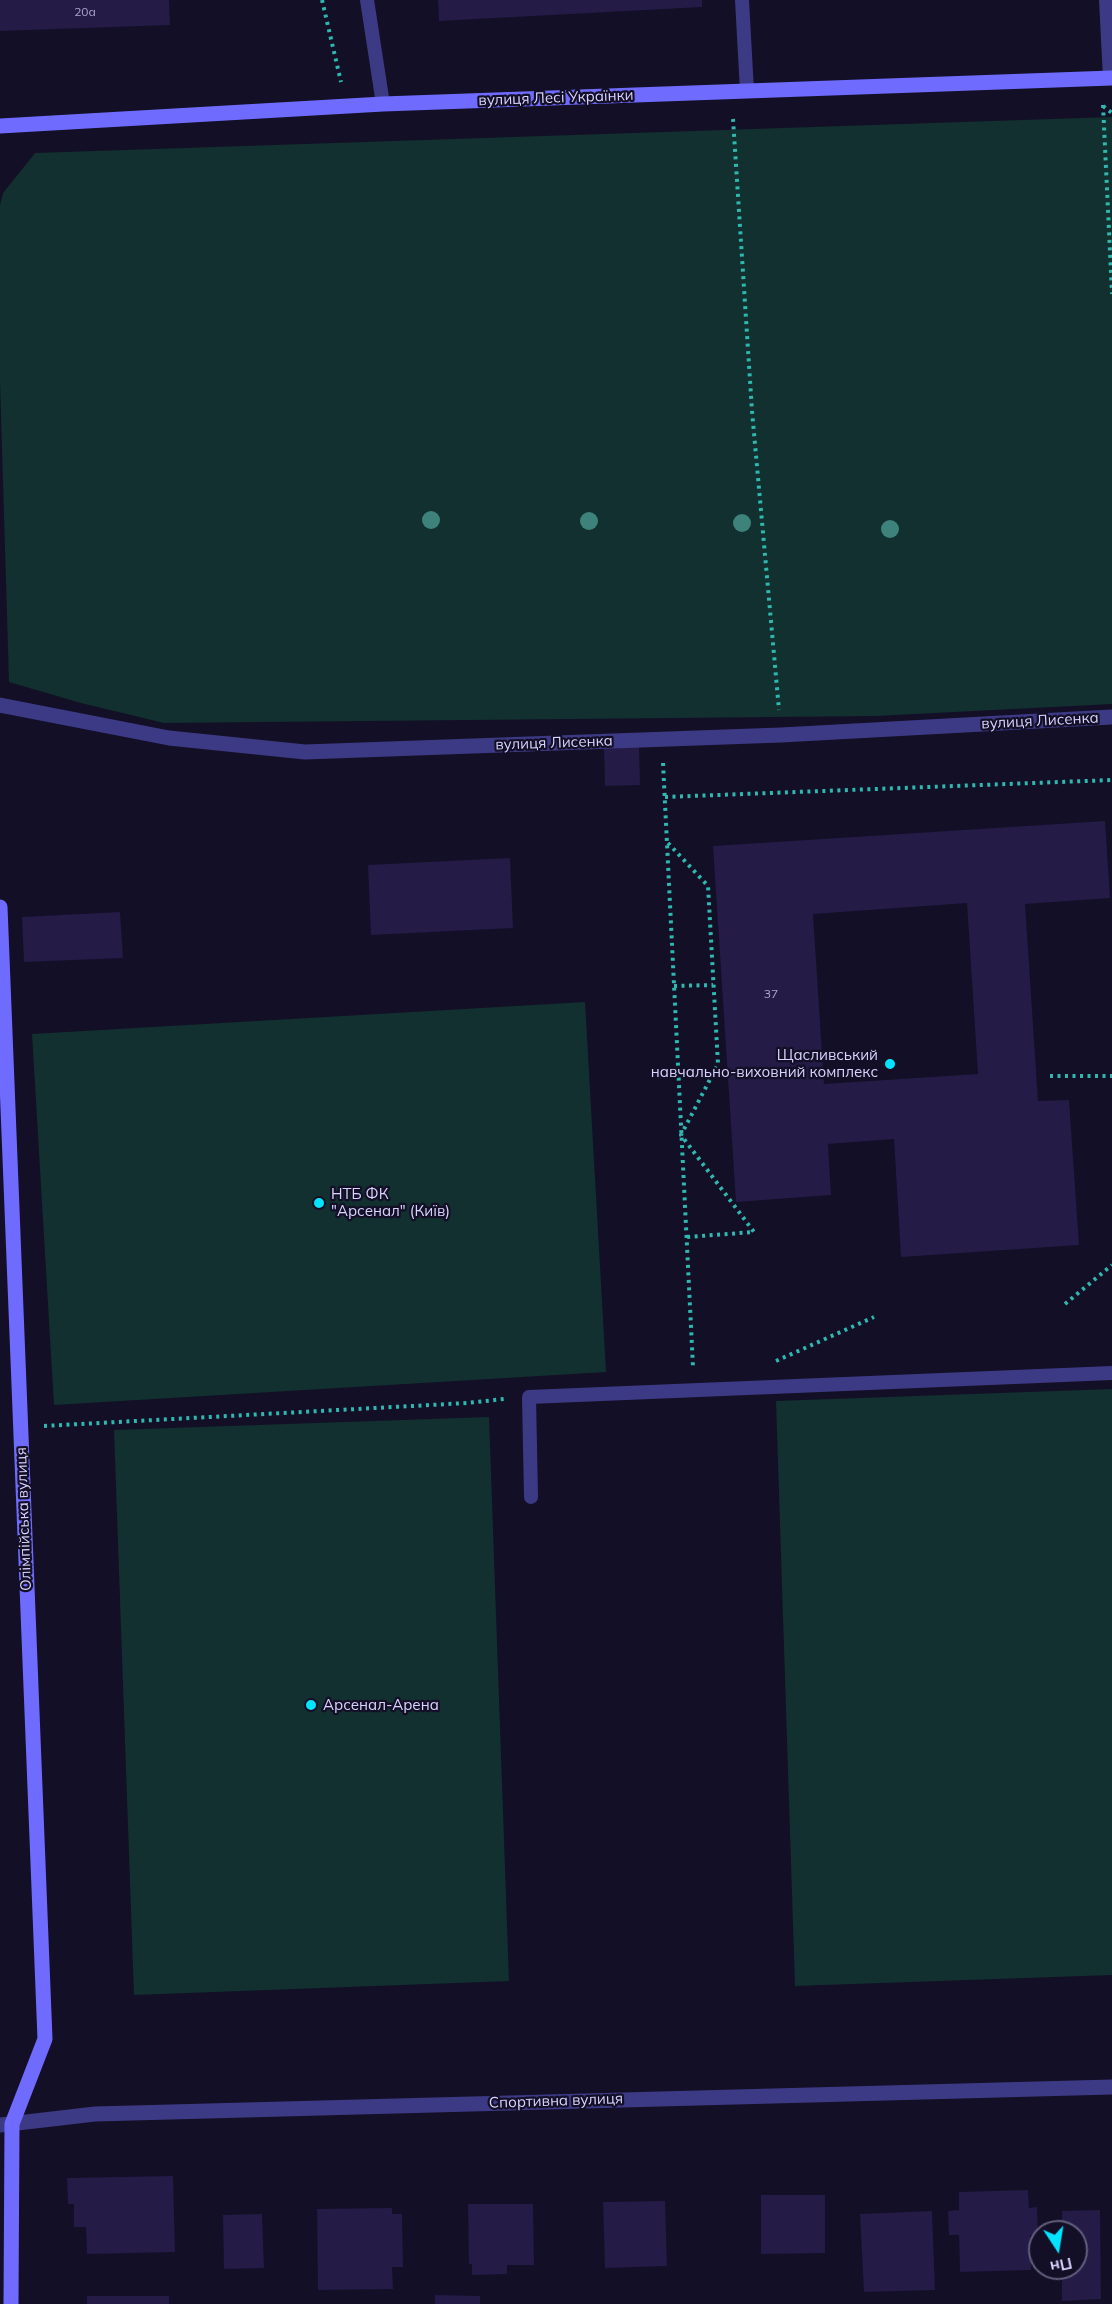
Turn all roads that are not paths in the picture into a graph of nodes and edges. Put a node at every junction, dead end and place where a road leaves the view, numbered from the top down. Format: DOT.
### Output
graph roads {
  1 [pos="367,0"];
  2 [pos="742,0"];
  3 [pos="1106,0"];
  4 [pos="1111,78"];
  5 [pos="747,91"];
  6 [pos="383,104"];
  7 [pos="0,126"];
  8 [pos="0,705"];
  9 [pos="1112,717"];
  10 [pos="0,908"];
  11 [pos="0,918"];
  12 [pos="1112,1373"];
  13 [pos="531,1497"];
  14 [pos="1112,2087"];
  15 [pos="6,2124"];
  16 [pos="11,2304"];
  1 -- 6 [label="lane"];
  2 -- 5 [label="lane"];
  3 -- 4 [label="lane"];
  4 -- 5 [label="street, вулиця Лесі Українки"];
  5 -- 6 [label="street, вулиця Лесі Українки"];
  6 -- 7 [label="street, вулиця Лесі Українки"];
  8 -- 9 [label="street, вулиця Лисенка"];
  10 -- 11 [label="street, Олімпійська вулиця"];
  11 -- 15 [label="street, Олімпійська вулиця"];
  12 -- 13 [label="lane"];
  14 -- 15 [label="street, Спортивна вулиця"];
  15 -- 16 [label="street"];
}
